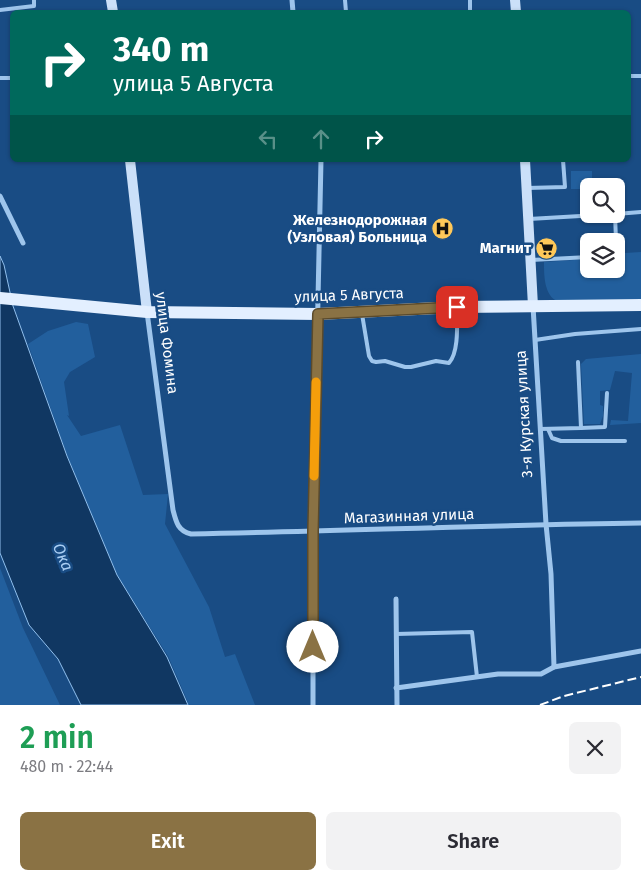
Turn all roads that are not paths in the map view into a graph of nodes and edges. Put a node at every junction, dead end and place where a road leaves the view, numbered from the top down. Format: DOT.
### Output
graph roads {
  1 [pos="34,0"];
  2 [pos="0,10"];
  3 [pos="130,162"];
  4 [pos="322,162"];
  5 [pos="525,162"];
  6 [pos="563,162"];
  7 [pos="527,188"];
  8 [pos="0,196"];
  9 [pos="641,212"];
  10 [pos="625,213"];
  11 [pos="580,216"];
  12 [pos="529,219"];
  13 [pos="23,243"];
  14 [pos="580,257"];
  15 [pos="531,260"];
  16 [pos="0,298"];
  17 [pos="641,305"];
  18 [pos="533,306"];
  19 [pos="457,307"];
  20 [pos="147,312"];
  21 [pos="362,312"];
  22 [pos="318,314"];
  23 [pos="641,329"];
  24 [pos="535,340"];
  25 [pos="578,362"];
  26 [pos="607,393"];
  27 [pos="581,428"];
  28 [pos="540,429"];
  29 [pos="548,429"];
  30 [pos="625,441"];
  31 [pos="641,523"];
  32 [pos="546,524"];
  33 [pos="179,528"];
  34 [pos="313,531"];
  35 [pos="396,599"];
  36 [pos="396,634"];
  37 [pos="641,651"];
  38 [pos="554,667"];
  39 [pos="477,677"];
  40 [pos="396,688"];
  41 [pos="313,705"];
  42 [pos="397,705"];
  1 -- 2 [label="lane"];
  3 -- 20 [label="street, улица Фомина"];
  4 -- 22 [label="street"];
  5 -- 7 [label="street, 3-я Курская улица"];
  6 -- 7 [label="lane"];
  7 -- 12 [label="street, 3-я Курская улица"];
  8 -- 13 [label="street"];
  9 -- 10 [label="lane"];
  11 -- 12 [label="lane"];
  12 -- 15 [label="street, 3-я Курская улица"];
  14 -- 15 [label="lane"];
  15 -- 18 [label="street, 3-я Курская улица"];
  16 -- 20 [label="main road, улица 5 Августа"];
  17 -- 18 [label="main road, улица 5 Августа"];
  18 -- 19 [label="main road, улица 5 Августа"];
  18 -- 24 [label="street, 3-я Курская улица"];
  19 -- 21 [label="main road, улица 5 Августа"];
  19 -- 21 [label="lane"];
  20 -- 22 [label="main road, улица 5 Августа"];
  20 -- 33 [label="street, улица Фомина"];
  21 -- 22 [label="main road, улица 5 Августа"];
  22 -- 34 [label="street"];
  23 -- 24 [label="lane"];
  24 -- 28 [label="street, 3-я Курская улица"];
  25 -- 27 [label="lane"];
  26 -- 27 [label="lane"];
  27 -- 29 [label="lane"];
  28 -- 29 [label="lane"];
  28 -- 32 [label="street, 3-я Курская улица"];
  29 -- 30 [label="lane"];
  31 -- 32 [label="street, Магазинная улица"];
  32 -- 34 [label="street, Магазинная улица"];
  32 -- 38 [label="street, 3-я Курская улица"];
  33 -- 34 [label="street, Магазинная улица"];
  34 -- 41 [label="street"];
  35 -- 36 [label="street"];
  36 -- 39 [label="lane"];
  36 -- 40 [label="street"];
  37 -- 38 [label="street"];
  38 -- 39 [label="street"];
  39 -- 40 [label="street"];
  40 -- 42 [label="street"];
}
